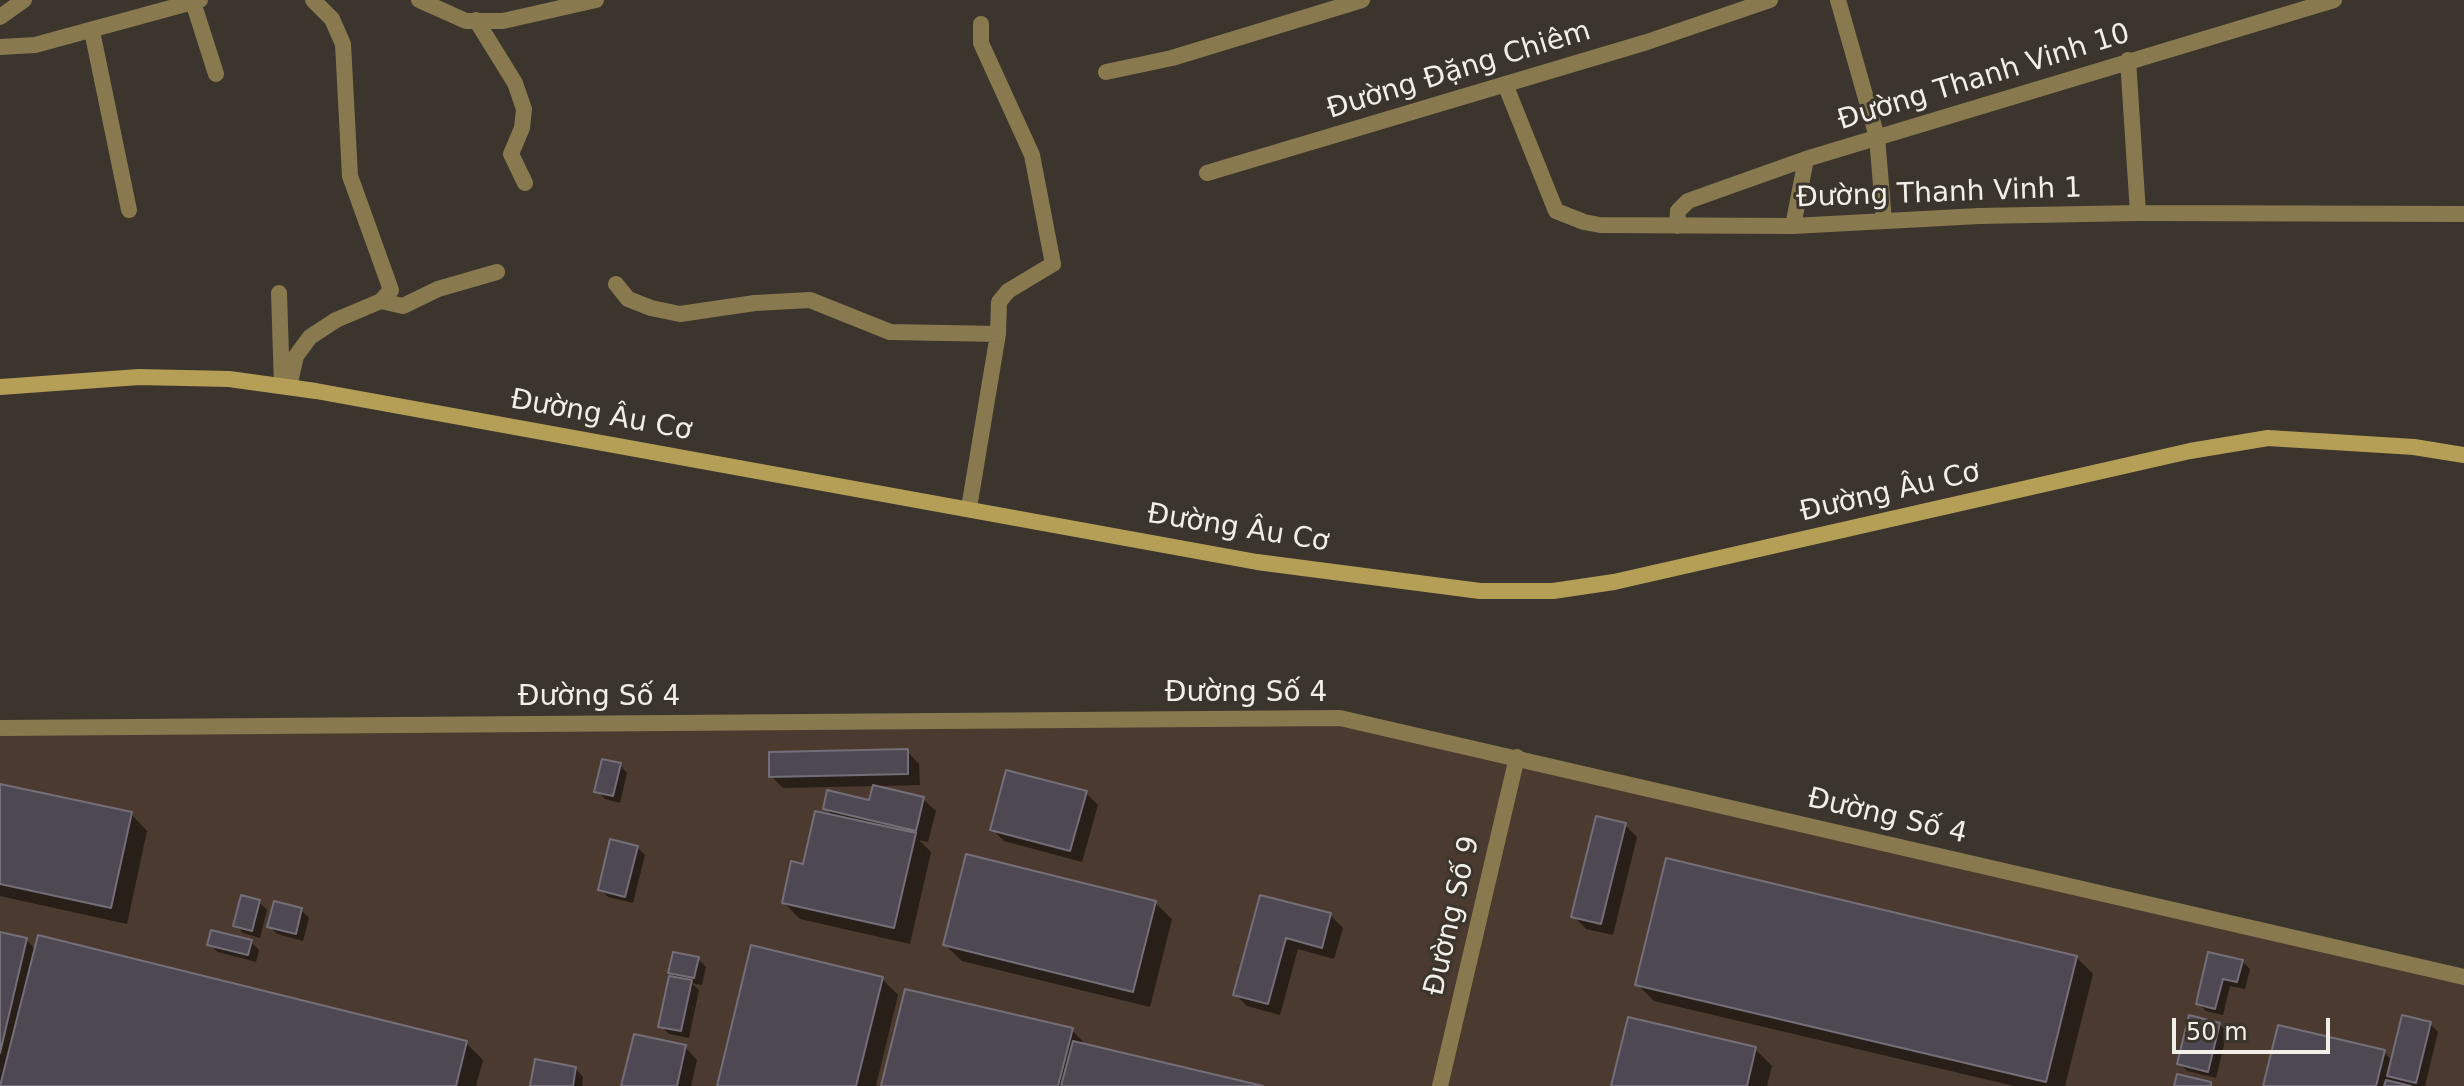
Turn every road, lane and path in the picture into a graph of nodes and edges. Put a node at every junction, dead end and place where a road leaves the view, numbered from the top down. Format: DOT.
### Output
graph roads {
  1 [pos="24,0"];
  2 [pos="313,0"];
  3 [pos="419,0"];
  4 [pos="596,0"];
  5 [pos="1362,0"];
  6 [pos="1770,0"];
  7 [pos="1838,0"];
  8 [pos="2334,0"];
  9 [pos="197,1"];
  10 [pos="0,17"];
  11 [pos="476,20"];
  12 [pos="981,24"];
  13 [pos="92,31"];
  14 [pos="0,47"];
  15 [pos="2128,60"];
  16 [pos="1106,72"];
  17 [pos="216,74"];
  18 [pos="1505,84"];
  19 [pos="1877,137"];
  20 [pos="1806,159"];
  21 [pos="1207,173"];
  22 [pos="525,183"];
  23 [pos="129,210"];
  24 [pos="2138,213"];
  25 [pos="2464,214"];
  26 [pos="1884,221"];
  27 [pos="1677,226"];
  28 [pos="1793,226"];
  29 [pos="497,272"];
  30 [pos="616,284"];
  31 [pos="279,293"];
  32 [pos="381,301"];
  33 [pos="998,334"];
  34 [pos="285,386"];
  35 [pos="0,387"];
  36 [pos="2464,455"];
  37 [pos="969,508"];
  38 [pos="0,728"];
  39 [pos="1517,757"];
  40 [pos="2464,977"];
  41 [pos="1440,1086"];
  1 -- 10 [label="street"];
  2 -- 32 [label="street"];
  3 -- 11 [label="street"];
  4 -- 11 [label="street"];
  5 -- 16 [label="street"];
  6 -- 18 [label="street, Đường Đặng Chiêm"];
  7 -- 19 [label="street"];
  8 -- 15 [label="street, Đường Thanh Vinh 10"];
  9 -- 13 [label="street"];
  9 -- 17 [label="street"];
  11 -- 22 [label="street"];
  12 -- 33 [label="street"];
  13 -- 14 [label="street"];
  13 -- 23 [label="street"];
  15 -- 19 [label="street, Đường Thanh Vinh 10"];
  15 -- 24 [label="street"];
  18 -- 21 [label="street, Đường Đặng Chiêm"];
  18 -- 27 [label="street, Đường Thanh Vinh 1"];
  19 -- 20 [label="street, Đường Thanh Vinh 10"];
  19 -- 26 [label="street"];
  20 -- 27 [label="street, Đường Thanh Vinh 10"];
  20 -- 28 [label="street"];
  24 -- 25 [label="street, Đường Thanh Vinh 1"];
  24 -- 26 [label="street, Đường Thanh Vinh 1"];
  26 -- 28 [label="street, Đường Thanh Vinh 1"];
  27 -- 28 [label="street, Đường Thanh Vinh 1"];
  29 -- 32 [label="street"];
  30 -- 33 [label="street"];
  31 -- 34 [label="street"];
  32 -- 34 [label="street"];
  33 -- 37 [label="street"];
  34 -- 35 [label="main road, Đường Âu Cơ"];
  34 -- 37 [label="main road, Đường Âu Cơ"];
  36 -- 37 [label="main road, Đường Âu Cơ"];
  38 -- 39 [label="street, Đường Số 4"];
  39 -- 40 [label="street, Đường Số 4"];
  39 -- 41 [label="street, Đường Số 9"];
}
